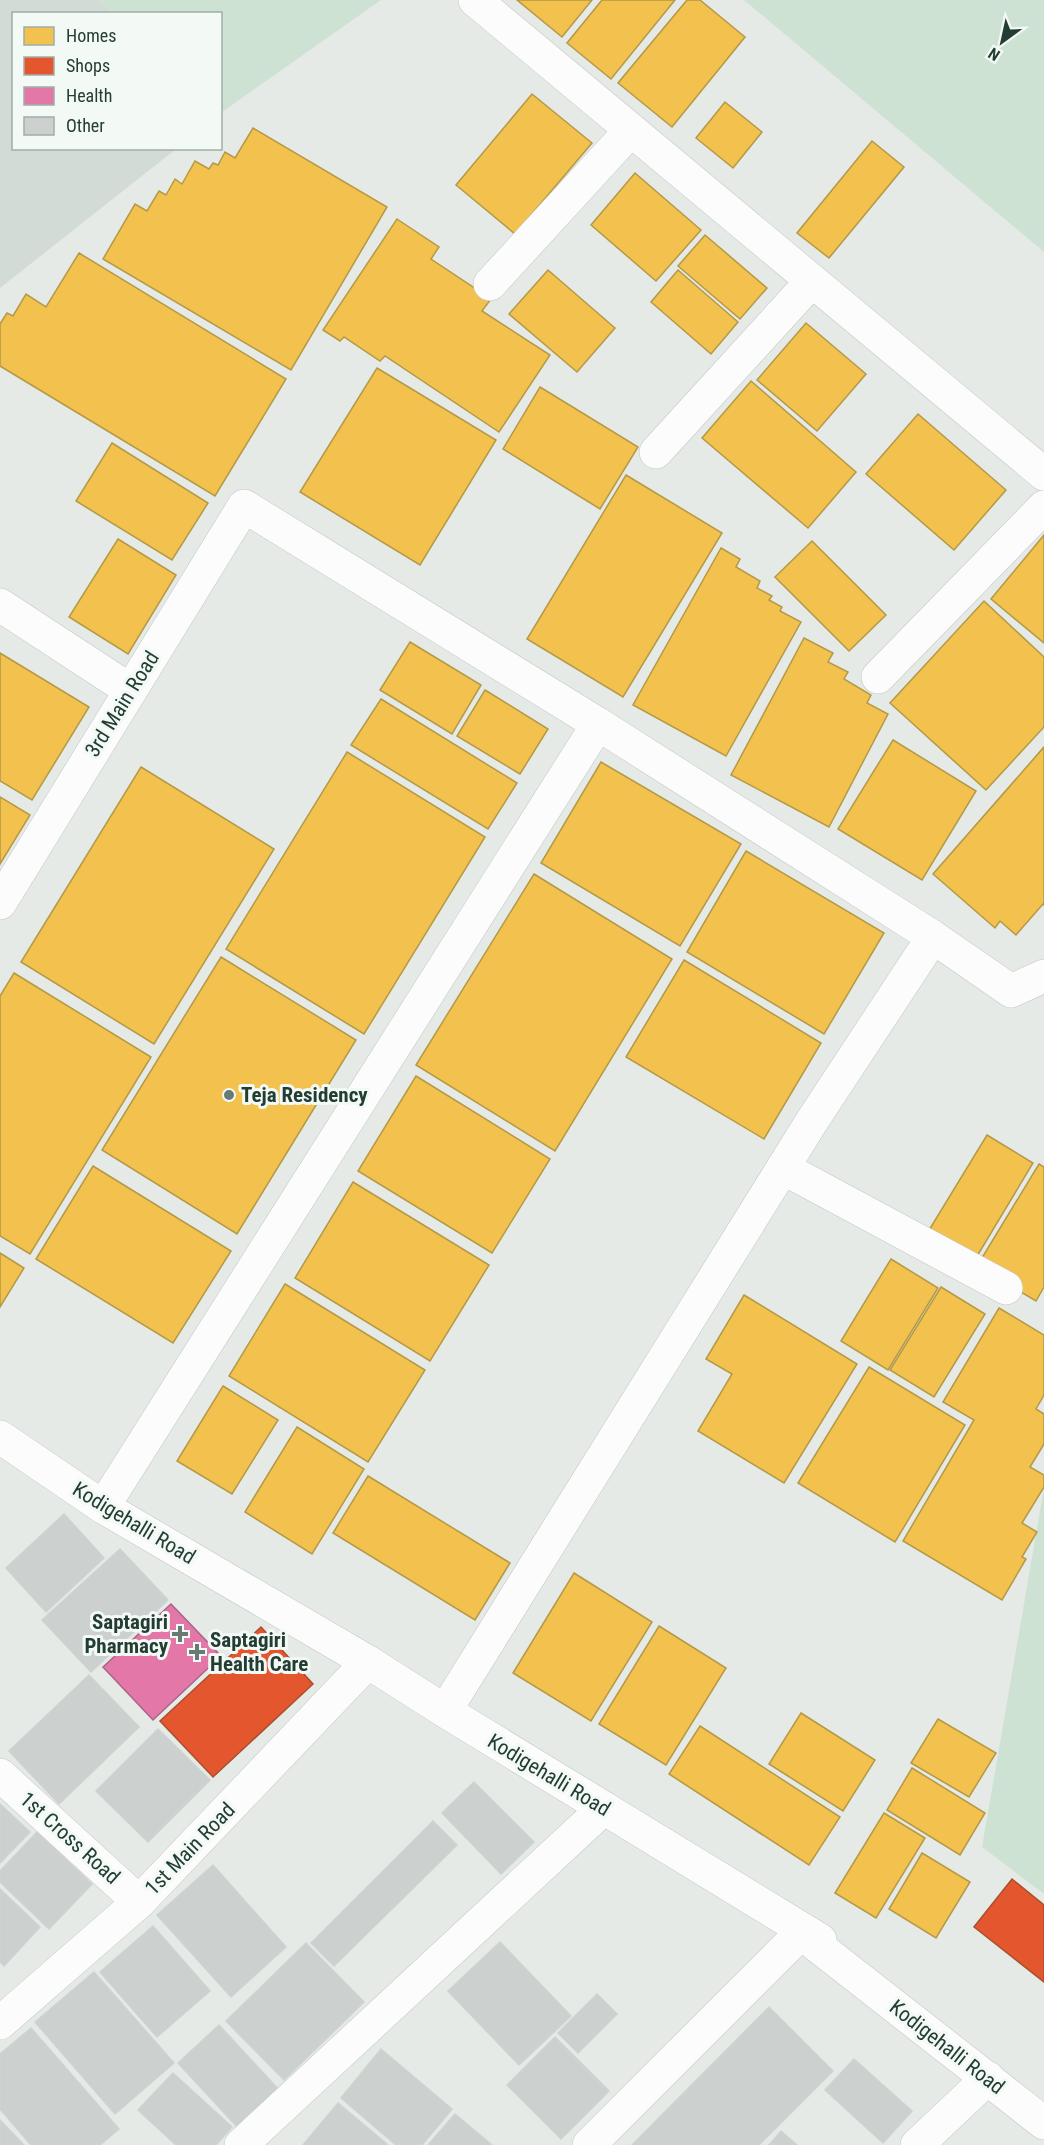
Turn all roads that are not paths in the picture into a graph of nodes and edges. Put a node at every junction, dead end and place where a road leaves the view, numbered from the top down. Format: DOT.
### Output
graph roads {
  1 [pos="475,0"];
  2 [pos="632,130"];
  3 [pos="812,281"];
  4 [pos="490,284"];
  5 [pos="656,452"];
  6 [pos="1044,474"];
  7 [pos="1044,507"];
  8 [pos="0,605"];
  9 [pos="878,677"];
  10 [pos="130,690"];
  11 [pos="597,724"];
  12 [pos="0,903"];
  13 [pos="933,938"];
  14 [pos="1044,976"];
  15 [pos="783,1168"];
  16 [pos="1006,1288"];
  17 [pos="0,1437"];
  18 [pos="103,1507"];
  19 [pos="369,1662"];
  20 [pos="445,1711"];
  21 [pos="0,1775"];
  22 [pos="604,1808"];
  23 [pos="139,1902"];
  24 [pos="801,1933"];
  25 [pos="0,2023"];
  26 [pos="988,2078"];
  27 [pos="1044,2124"];
  28 [pos="241,2145"];
  29 [pos="589,2145"];
  30 [pos="917,2145"];
  1 -- 2 [label="street"];
  2 -- 3 [label="street"];
  2 -- 4 [label="street"];
  3 -- 5 [label="street"];
  3 -- 6 [label="street"];
  7 -- 9 [label="street"];
  8 -- 10 [label="street"];
  10 -- 11 [label="street, 3rd Main Road"];
  10 -- 12 [label="street, 3rd Main Road"];
  11 -- 13 [label="street"];
  11 -- 18 [label="street"];
  13 -- 14 [label="street"];
  13 -- 15 [label="street"];
  15 -- 16 [label="street"];
  15 -- 20 [label="street"];
  17 -- 18 [label="street, Kodigehalli Road"];
  18 -- 19 [label="street, Kodigehalli Road"];
  19 -- 20 [label="street, Kodigehalli Road"];
  19 -- 23 [label="street, 1st Main Road"];
  20 -- 22 [label="street, Kodigehalli Road"];
  21 -- 23 [label="street, 1st Cross Road"];
  22 -- 24 [label="street, Kodigehalli Road"];
  22 -- 28 [label="street"];
  23 -- 25 [label="street, 1st Main Road"];
  24 -- 26 [label="street, Kodigehalli Road"];
  24 -- 29 [label="street"];
  26 -- 27 [label="street, Kodigehalli Road"];
  26 -- 30 [label="street"];
}
